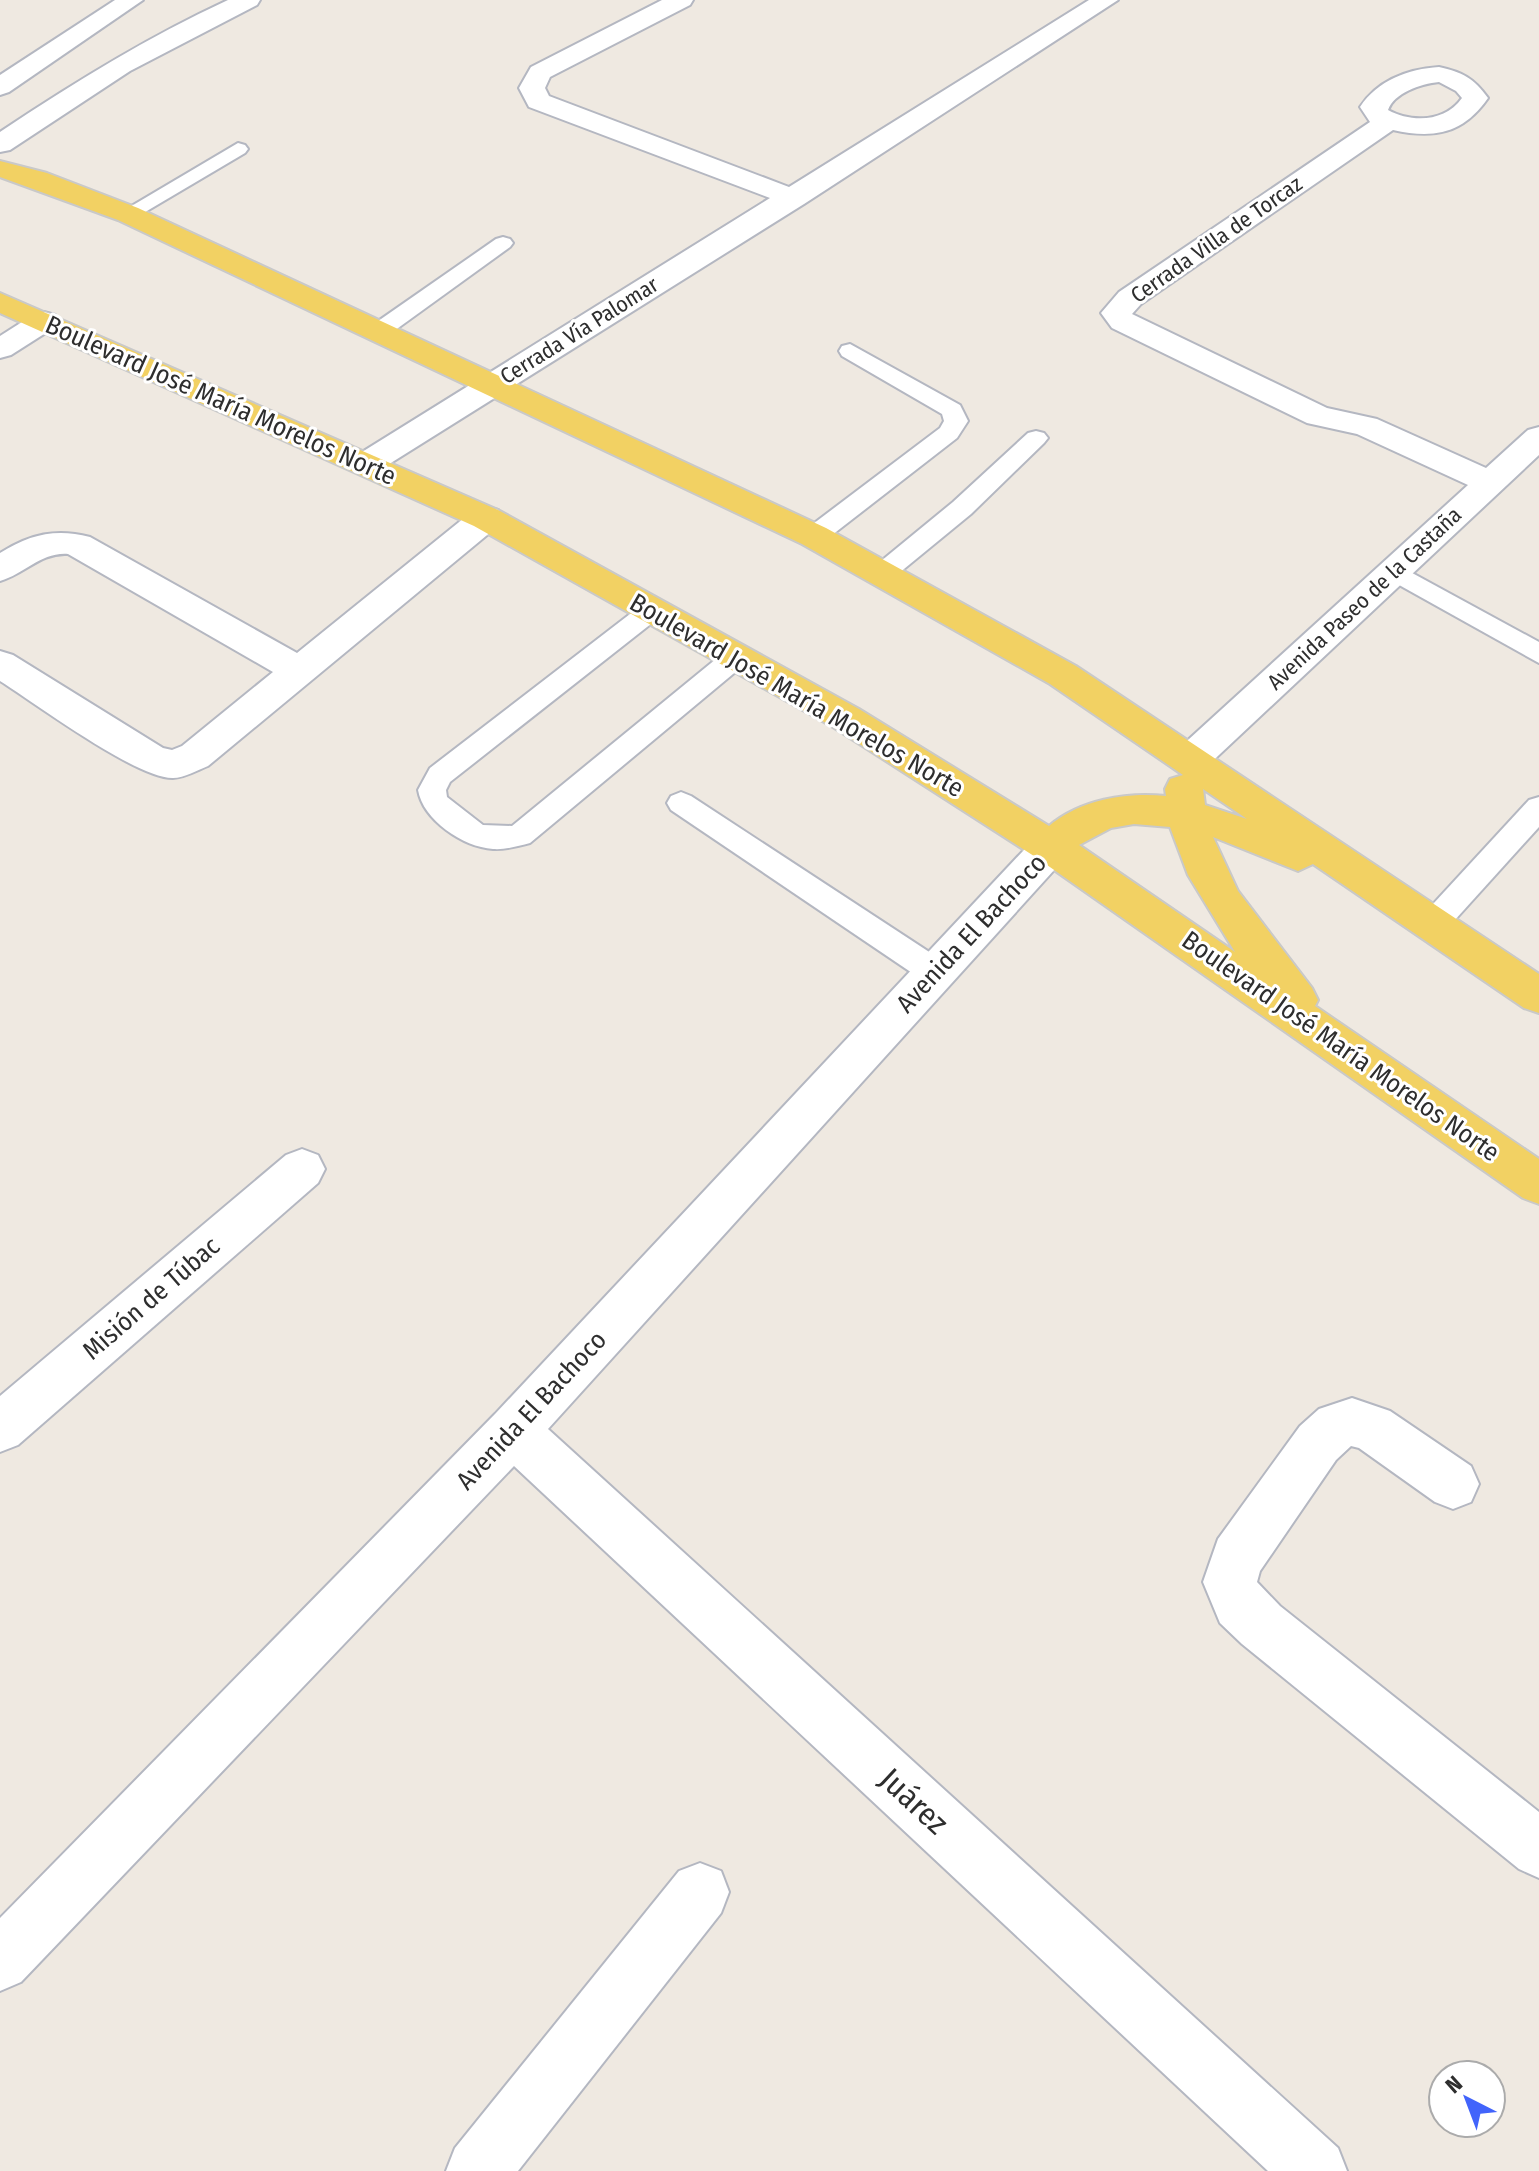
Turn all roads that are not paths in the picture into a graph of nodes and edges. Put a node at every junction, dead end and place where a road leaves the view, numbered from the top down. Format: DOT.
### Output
graph roads {
  1 [pos="131,0"];
  2 [pos="248,0"];
  3 [pos="681,0"];
  4 [pos="1106,0"];
  5 [pos="0,87"];
  6 [pos="1388,121"];
  7 [pos="0,144"];
  8 [pos="238,149"];
  9 [pos="0,169"];
  10 [pos="794,198"];
  11 [pos="128,214"];
  12 [pos="503,243"];
  13 [pos="0,302"];
  14 [pos="44,321"];
  15 [pos="379,331"];
  16 [pos="0,349"];
  17 [pos="850,351"];
  18 [pos="493,385"];
  19 [pos="1539,437"];
  20 [pos="1036,438"];
  21 [pos="366,464"];
  22 [pos="1477,493"];
  23 [pos="486,518"];
  24 [pos="814,536"];
  25 [pos="0,569"];
  26 [pos="1392,570"];
  27 [pos="884,572"];
  28 [pos="652,610"];
  29 [pos="1539,654"];
  30 [pos="736,657"];
  31 [pos="0,664"];
  32 [pos="301,672"];
  33 [pos="1190,760"];
  34 [pos="681,803"];
  35 [pos="1539,808"];
  36 [pos="1185,814"];
  37 [pos="1051,847"];
  38 [pos="1395,898"];
  39 [pos="1433,924"];
  40 [pos="935,972"];
  41 [pos="1539,996"];
  42 [pos="1323,1033"];
  43 [pos="302,1169"];
  44 [pos="1539,1184"];
  45 [pos="0,1428"];
  46 [pos="513,1431"];
  47 [pos="1453,1484"];
  48 [pos="1539,1849"];
  49 [pos="700,1892"];
  50 [pos="0,1961"];
  51 [pos="478,2171"];
  52 [pos="1315,2171"];
  1 -- 5 [label="street"];
  2 -- 7 [label="street"];
  3 -- 10 [label="street"];
  4 -- 10 [label="street, Cerrada Vía Palomar"];
  6 -- 22 [label="street, Cerrada Villa de Torcaz"];
  8 -- 11 [label="lane"];
  9 -- 11 [label="main road"];
  10 -- 18 [label="street, Cerrada Vía Palomar"];
  11 -- 15 [label="main road"];
  12 -- 15 [label="lane"];
  13 -- 14 [label="main road, Boulevard José María Morelos Norte"];
  14 -- 16 [label="street"];
  14 -- 21 [label="main road, Boulevard José María Morelos Norte"];
  15 -- 18 [label="main road"];
  17 -- 24 [label="lane"];
  18 -- 21 [label="street, Cerrada Vía Palomar"];
  18 -- 24 [label="main road"];
  19 -- 22 [label="street, Avenida Paseo de la Castaña"];
  20 -- 27 [label="lane"];
  21 -- 23 [label="main road, Boulevard José María Morelos Norte"];
  22 -- 26 [label="street, Avenida Paseo de la Castaña"];
  23 -- 28 [label="main road, Boulevard José María Morelos Norte"];
  23 -- 32 [label="street"];
  24 -- 27 [label="main road"];
  25 -- 32 [label="street"];
  26 -- 29 [label="lane"];
  26 -- 33 [label="street, Avenida Paseo de la Castaña"];
  27 -- 33 [label="main road"];
  28 -- 30 [label="main road, Boulevard José María Morelos Norte"];
  28 -- 30 [label="lane"];
  30 -- 37 [label="main road, Boulevard José María Morelos Norte"];
  31 -- 32 [label="street"];
  33 -- 36 [label="main road"];
  33 -- 38 [label="main road"];
  34 -- 40 [label="lane"];
  35 -- 39 [label="lane"];
  36 -- 37 [label="main road"];
  36 -- 38 [label="main road"];
  36 -- 42 [label="main road"];
  37 -- 40 [label="street, Avenida El Bachoco"];
  37 -- 42 [label="main road, Boulevard José María Morelos Norte"];
  38 -- 39 [label="main road"];
  39 -- 41 [label="main road"];
  40 -- 46 [label="street, Avenida El Bachoco"];
  42 -- 44 [label="main road, Boulevard José María Morelos Norte"];
  43 -- 45 [label="street, Misión de Túbac"];
  46 -- 50 [label="street, Avenida El Bachoco"];
  46 -- 52 [label="street, Juárez"];
  47 -- 48 [label="street"];
  49 -- 51 [label="street"];
}
